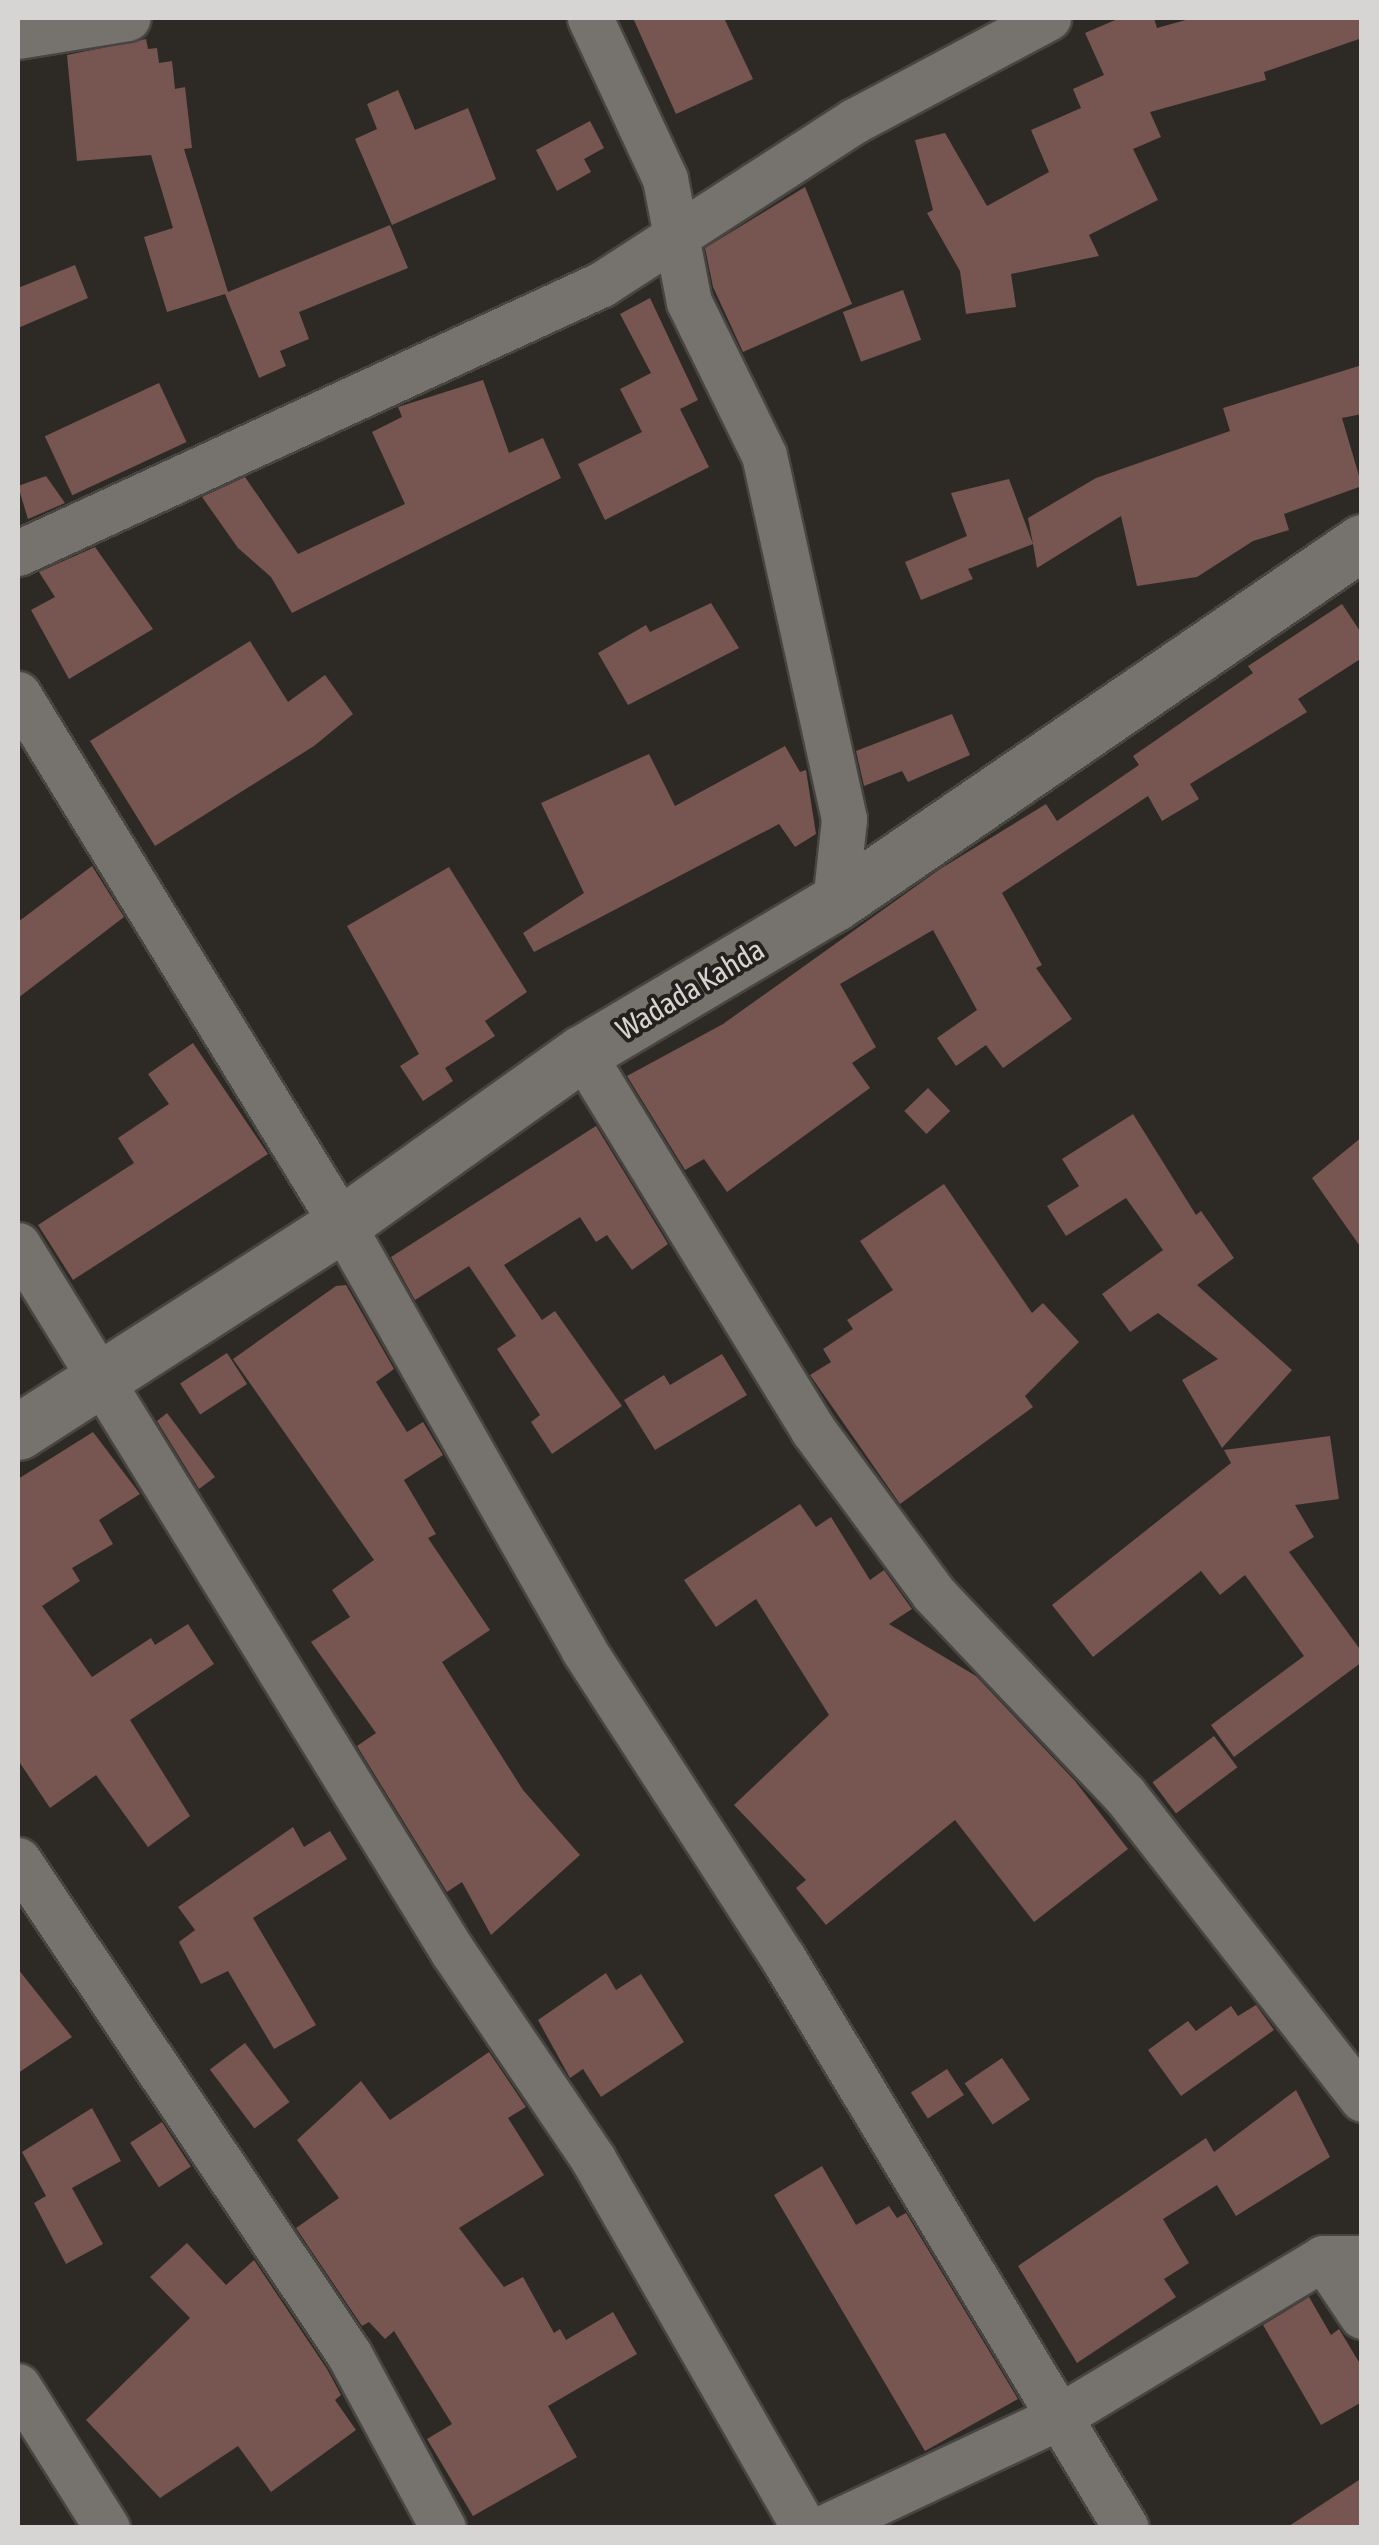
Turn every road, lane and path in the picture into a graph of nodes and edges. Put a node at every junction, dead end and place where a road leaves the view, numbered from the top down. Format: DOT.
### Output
graph roads {
  1 [pos="128,18"];
  2 [pos="590,18"];
  3 [pos="1048,18"];
  4 [pos="18,36"];
  5 [pos="676,235"];
  6 [pos="1362,542"];
  7 [pos="18,552"];
  8 [pos="18,694"];
  9 [pos="835,903"];
  10 [pos="582,1053"];
  11 [pos="342,1224"];
  12 [pos="18,1245"];
  13 [pos="97,1379"];
  14 [pos="18,1432"];
  15 [pos="18,1860"];
  16 [pos="1362,2099"];
  17 [pos="1342,2258"];
  18 [pos="1362,2316"];
  19 [pos="18,2386"];
  20 [pos="1057,2418"];
  21 [pos="107,2528"];
  22 [pos="443,2528"];
  23 [pos="804,2528"];
  24 [pos="823,2528"];
  25 [pos="1126,2528"];
  1 -- 4 [label="street"];
  2 -- 5 [label="street"];
  3 -- 5 [label="street"];
  5 -- 7 [label="street"];
  5 -- 9 [label="street"];
  6 -- 9 [label="main road, Wadada Kahda"];
  8 -- 11 [label="street"];
  9 -- 10 [label="main road, Wadada Kahda"];
  10 -- 11 [label="main road, Wadada Kahda"];
  10 -- 16 [label="street"];
  11 -- 13 [label="main road, Wadada Kahda"];
  11 -- 20 [label="street"];
  12 -- 13 [label="street"];
  13 -- 14 [label="main road, Wadada Kahda"];
  13 -- 23 [label="street"];
  15 -- 22 [label="street"];
  17 -- 18 [label="street"];
  17 -- 20 [label="street"];
  19 -- 21 [label="street"];
  20 -- 24 [label="street"];
  20 -- 25 [label="street"];
}
